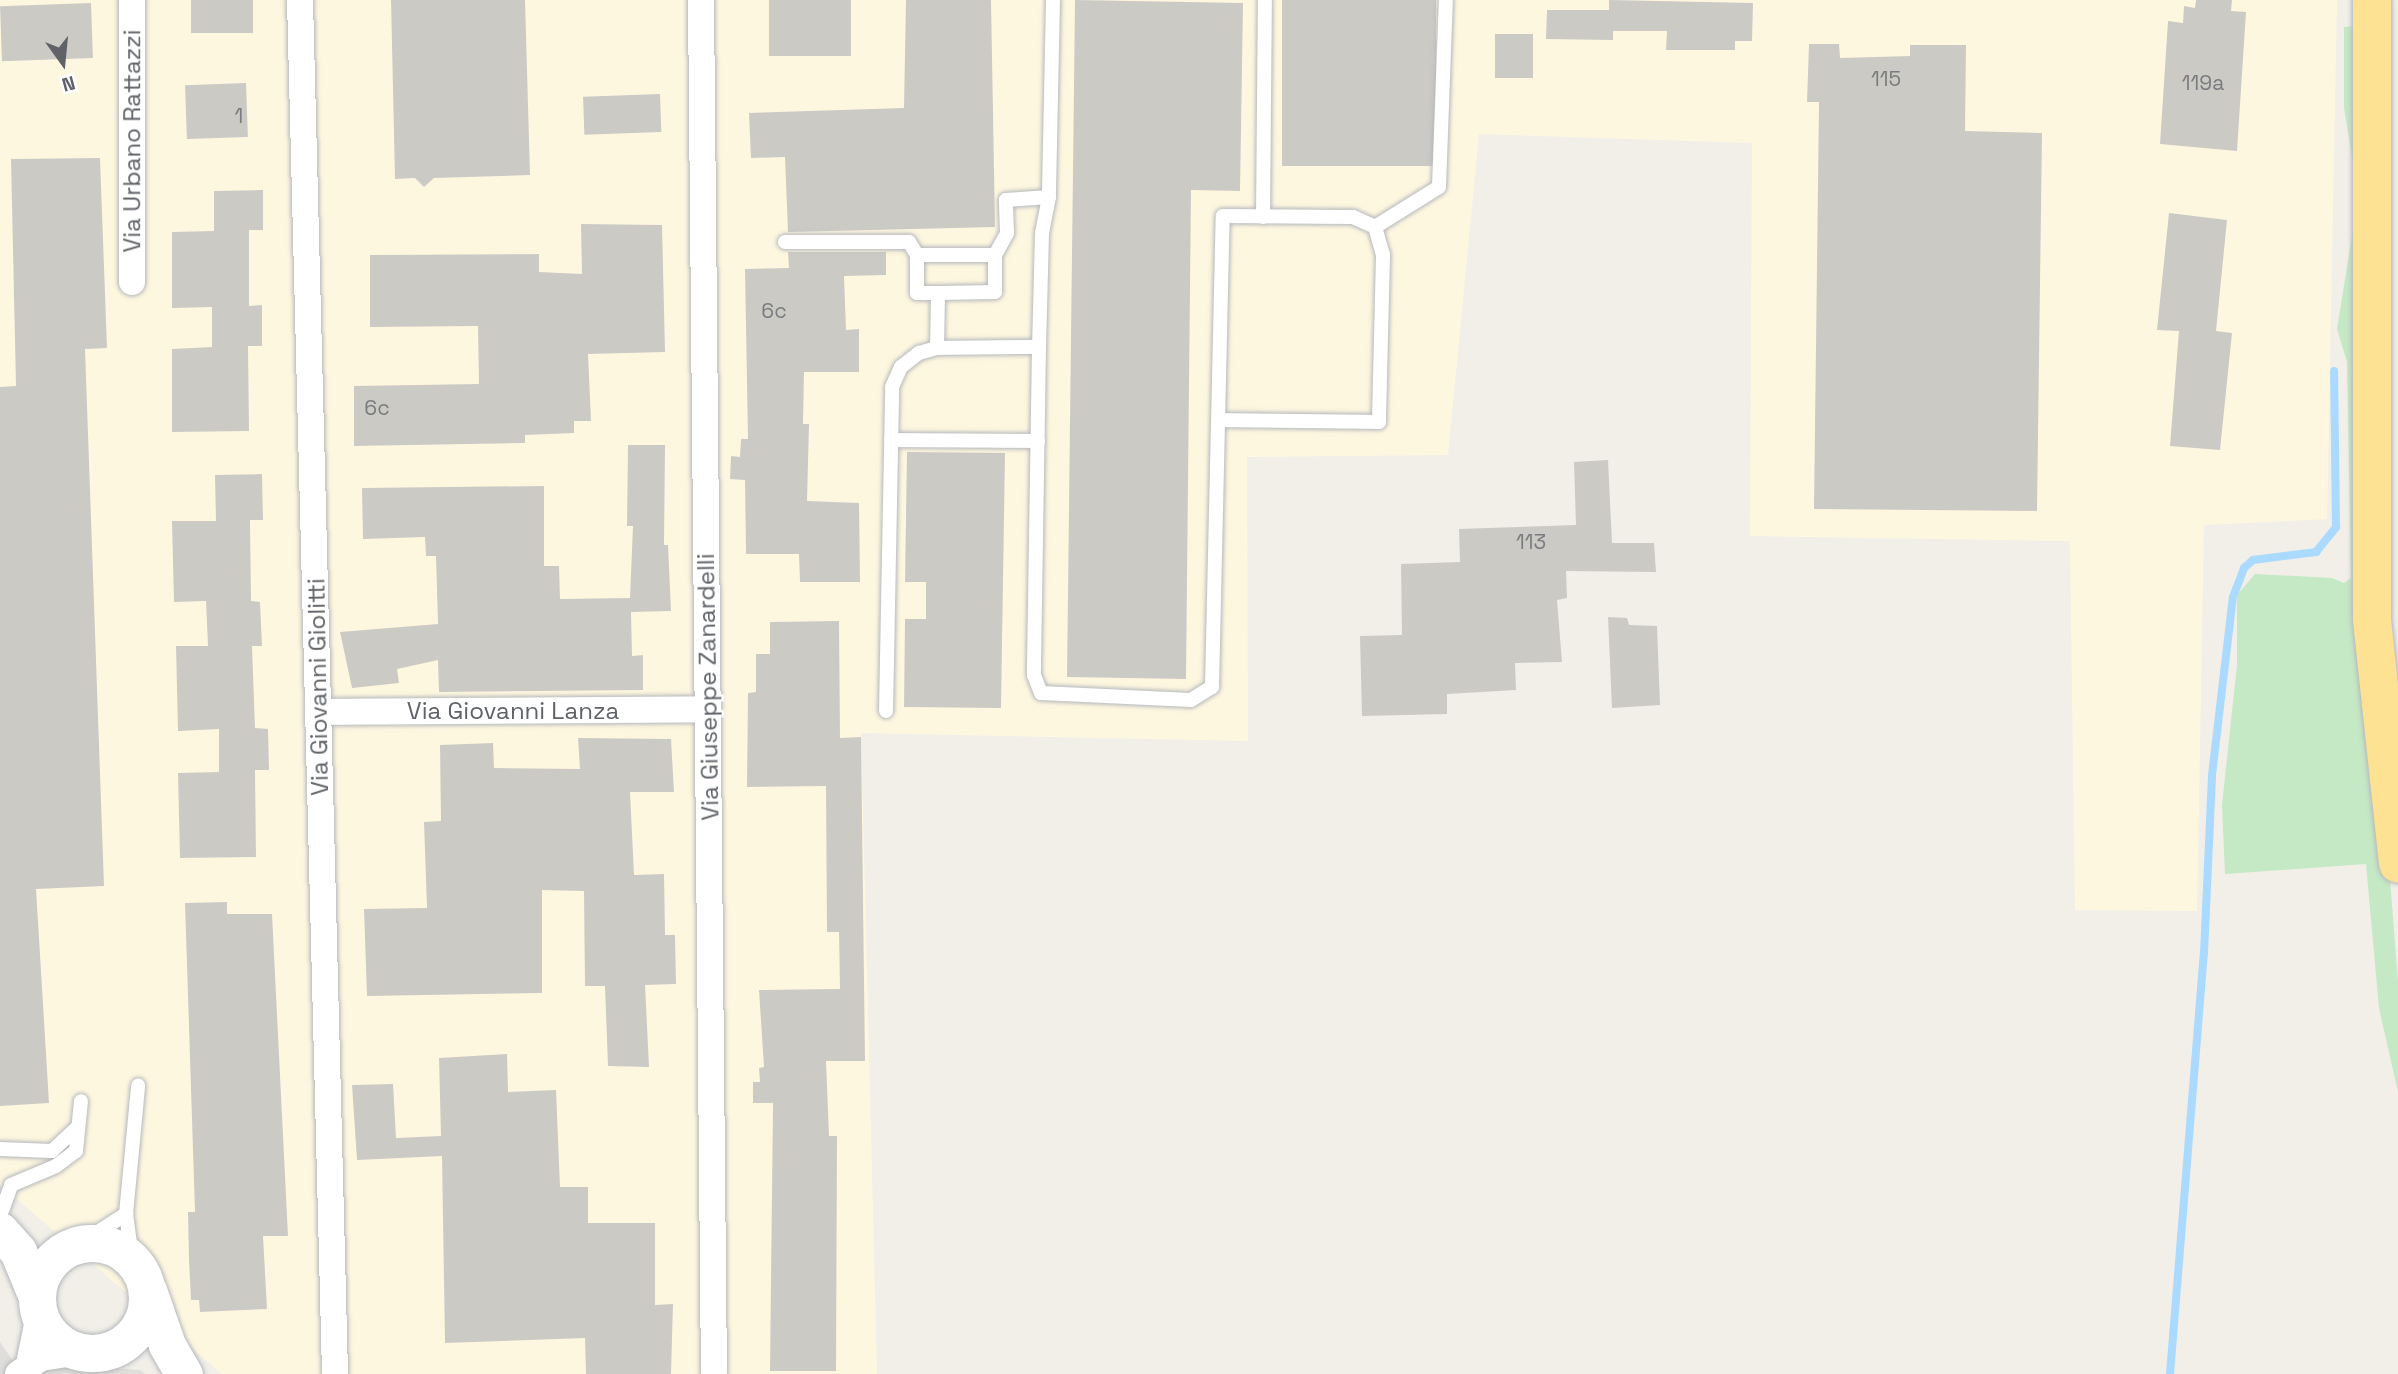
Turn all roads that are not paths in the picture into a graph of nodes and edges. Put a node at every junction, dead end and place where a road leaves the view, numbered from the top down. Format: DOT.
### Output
graph roads {
  1 [pos="132,0"];
  2 [pos="300,0"];
  3 [pos="701,0"];
  4 [pos="1053,0"];
  5 [pos="1265,0"];
  6 [pos="1446,0"];
  7 [pos="2372,0"];
  8 [pos="1049,197"];
  9 [pos="1263,216"];
  10 [pos="1375,227"];
  11 [pos="785,242"];
  12 [pos="917,255"];
  13 [pos="995,255"];
  14 [pos="132,282"];
  15 [pos="938,293"];
  16 [pos="1039,347"];
  17 [pos="937,348"];
  18 [pos="1219,420"];
  19 [pos="891,440"];
  20 [pos="1038,441"];
  21 [pos="708,709"];
  22 [pos="886,711"];
  23 [pos="318,712"];
  24 [pos="2398,864"];
  25 [pos="138,1086"];
  26 [pos="81,1101"];
  27 [pos="79,1126"];
  28 [pos="0,1149"];
  29 [pos="126,1214"];
  30 [pos="3,1229"];
  31 [pos="81,1244"];
  32 [pos="132,1258"];
  33 [pos="148,1290"];
  34 [pos="38,1306"];
  35 [pos="88,1353"];
  36 [pos="23,1369"];
  37 [pos="169,1374"];
  38 [pos="184,1374"];
  39 [pos="335,1374"];
  40 [pos="714,1374"];
  1 -- 14 [label="street, Via Urbano Rattazzi"];
  2 -- 23 [label="street, Via Giovanni Giolitti"];
  3 -- 21 [label="street, Via Giuseppe Zanardelli"];
  4 -- 8 [label="lane"];
  5 -- 9 [label="lane"];
  6 -- 10 [label="lane"];
  7 -- 24 [label="highway"];
  8 -- 13 [label="lane"];
  8 -- 16 [label="lane"];
  9 -- 10 [label="lane"];
  9 -- 18 [label="lane"];
  10 -- 18 [label="lane"];
  11 -- 12 [label="lane"];
  12 -- 13 [label="lane"];
  12 -- 15 [label="lane"];
  13 -- 15 [label="lane"];
  15 -- 17 [label="lane"];
  16 -- 17 [label="lane"];
  16 -- 20 [label="lane"];
  17 -- 19 [label="lane"];
  18 -- 20 [label="lane"];
  19 -- 20 [label="lane"];
  19 -- 22 [label="lane"];
  21 -- 23 [label="street, Via Giovanni Lanza"];
  21 -- 40 [label="street, Via Giuseppe Zanardelli"];
  23 -- 39 [label="street, Via Giovanni Giolitti"];
  25 -- 29 [label="lane"];
  26 -- 27 [label="lane"];
  27 -- 28 [label="lane"];
  27 -- 30 [label="lane"];
  29 -- 31 [label="lane"];
  29 -- 32 [label="lane"];
  30 -- 31 [label="main road"];
  30 -- 34 [label="main road"];
  31 -- 32 [label="main road"];
  31 -- 34 [label="main road"];
  32 -- 33 [label="main road"];
  33 -- 35 [label="main road"];
  33 -- 38 [label="main road"];
  34 -- 35 [label="main road"];
  34 -- 36 [label="street"];
  35 -- 36 [label="street"];
  35 -- 37 [label="main road"];
}
